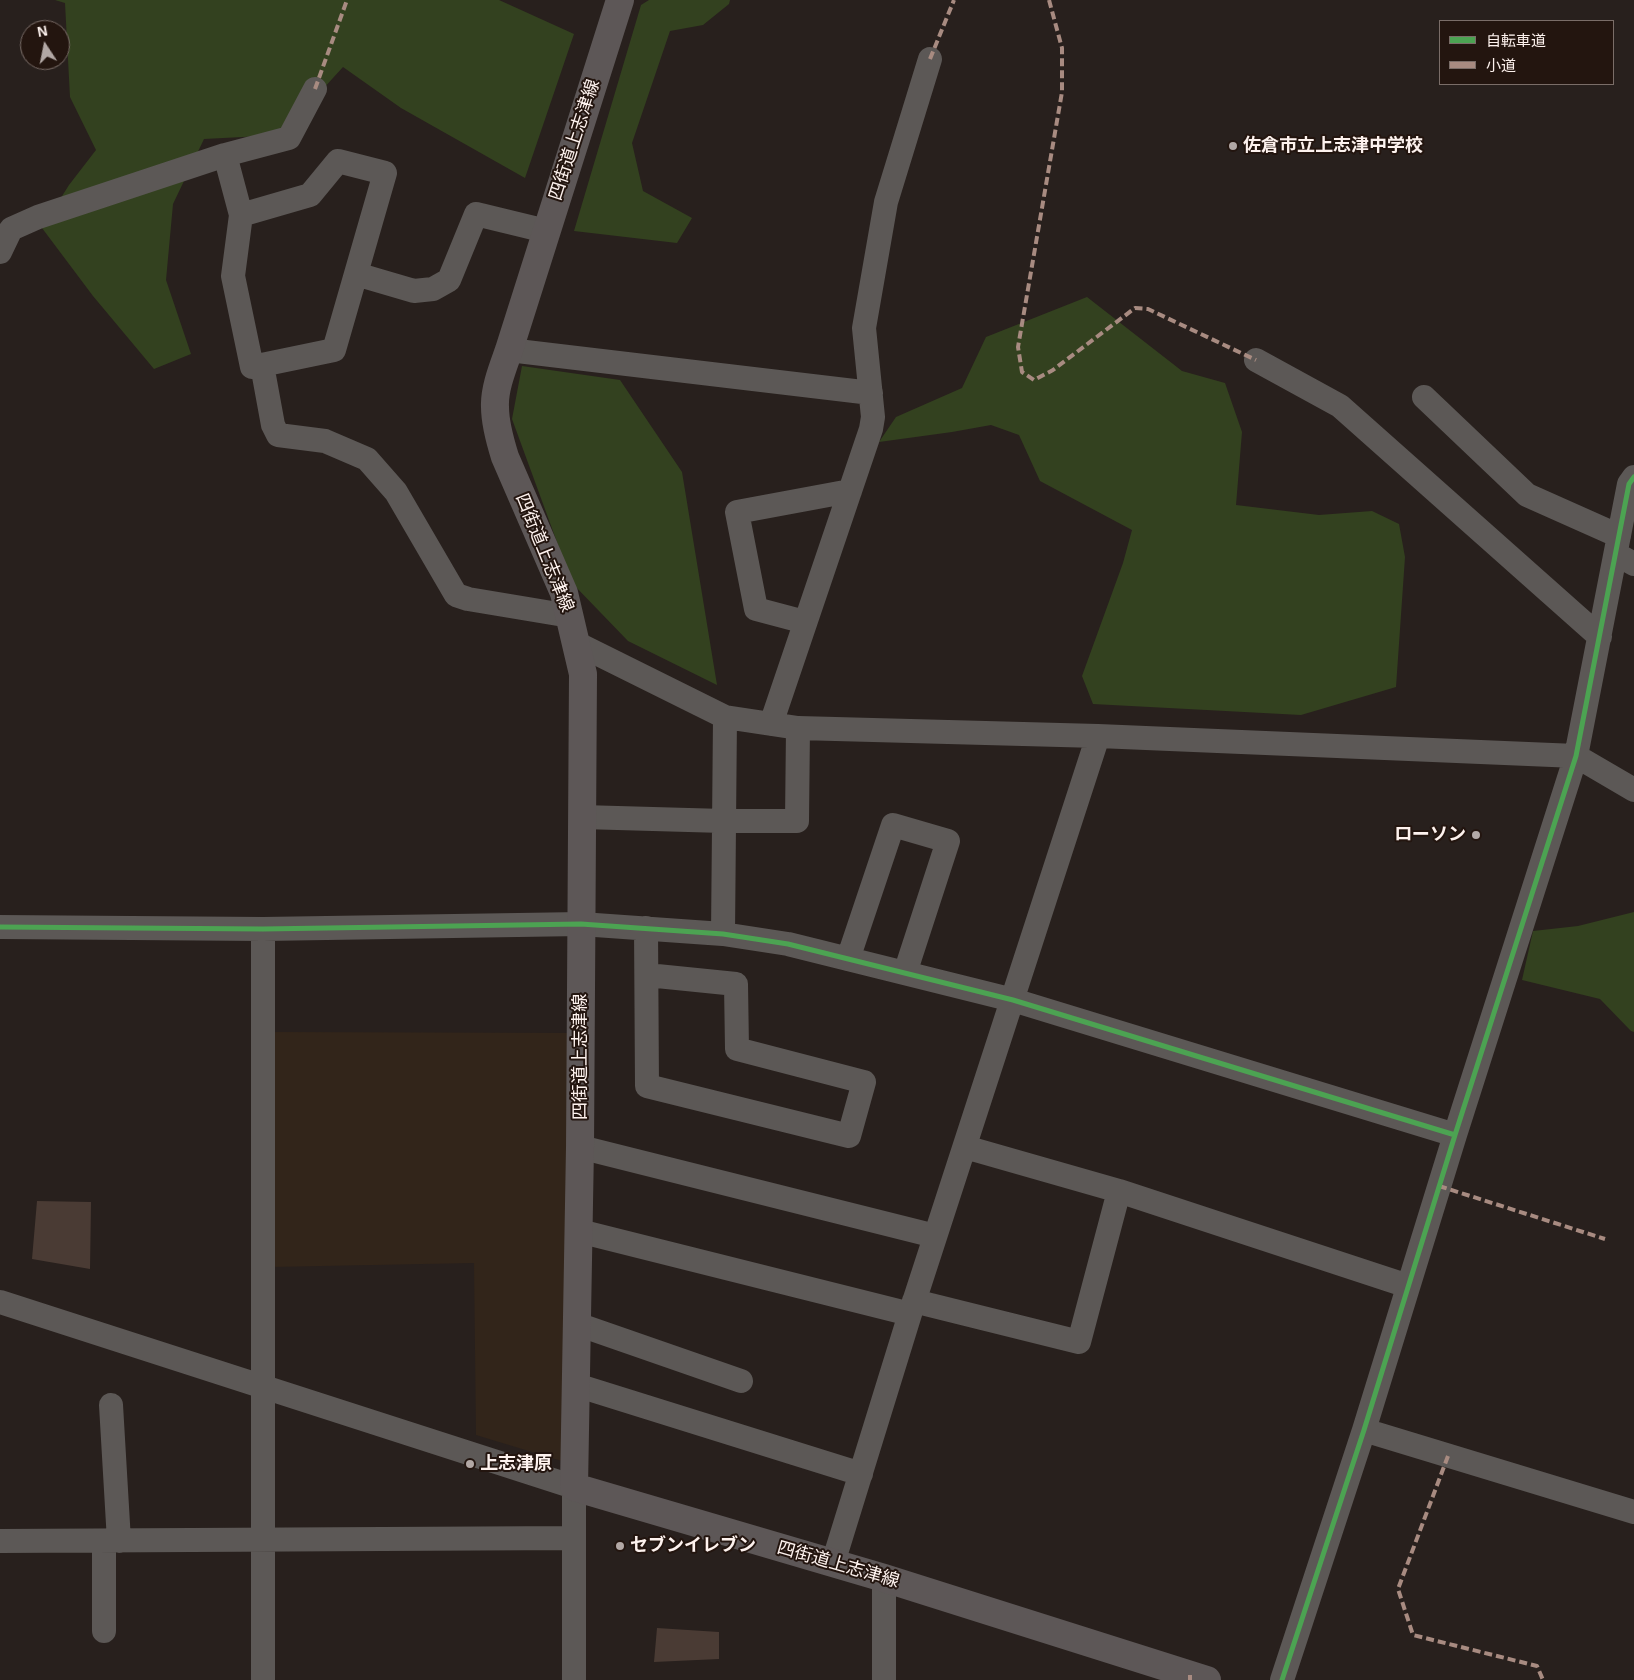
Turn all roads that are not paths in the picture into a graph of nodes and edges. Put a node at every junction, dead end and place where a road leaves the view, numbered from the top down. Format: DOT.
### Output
graph roads {
  1 [pos="620,0"];
  2 [pos="930,59"];
  3 [pos="315,89"];
  4 [pos="225,155"];
  5 [pos="241,215"];
  6 [pos="6,224"];
  7 [pos="546,231"];
  8 [pos="0,252"];
  9 [pos="356,274"];
  10 [pos="508,350"];
  11 [pos="1256,360"];
  12 [pos="262,365"];
  13 [pos="871,394"];
  14 [pos="1424,397"];
  15 [pos="1634,477"];
  16 [pos="850,491"];
  17 [pos="1623,551"];
  18 [pos="570,616"];
  19 [pos="805,622"];
  20 [pos="1600,637"];
  21 [pos="576,644"];
  22 [pos="725,717"];
  23 [pos="771,724"];
  24 [pos="798,728"];
  25 [pos="1098,736"];
  26 [pos="1576,756"];
  27 [pos="1634,790"];
  28 [pos="582,817"];
  29 [pos="724,821"];
  30 [pos="581,924"];
  31 [pos="0,927"];
  32 [pos="646,928"];
  33 [pos="263,929"];
  34 [pos="723,934"];
  35 [pos="848,959"];
  36 [pos="905,973"];
  37 [pos="647,975"];
  38 [pos="1013,1000"];
  39 [pos="1455,1135"];
  40 [pos="580,1147"];
  41 [pos="965,1147"];
  42 [pos="1119,1191"];
  43 [pos="579,1231"];
  44 [pos="936,1236"];
  45 [pos="1408,1286"];
  46 [pos="0,1302"];
  47 [pos="912,1308"];
  48 [pos="577,1324"];
  49 [pos="741,1381"];
  50 [pos="576,1385"];
  51 [pos="263,1387"];
  52 [pos="111,1405"];
  53 [pos="1364,1430"];
  54 [pos="861,1474"];
  55 [pos="574,1487"];
  56 [pos="1632,1504"];
  57 [pos="574,1538"];
  58 [pos="263,1540"];
  59 [pos="111,1541"];
  60 [pos="0,1542"];
  61 [pos="833,1563"];
  62 [pos="884,1578"];
  63 [pos="104,1631"];
  64 [pos="263,1680"];
  65 [pos="574,1680"];
  66 [pos="884,1680"];
  67 [pos="1207,1680"];
  68 [pos="1282,1680"];
  1 -- 7 [label="main road, 四街道上志津線"];
  2 -- 13 [label="street"];
  3 -- 4 [label="street"];
  4 -- 5 [label="street"];
  4 -- 6 [label="street"];
  5 -- 9 [label="street"];
  5 -- 12 [label="street"];
  6 -- 8 [label="street"];
  7 -- 9 [label="street"];
  7 -- 10 [label="main road, 四街道上志津線"];
  9 -- 12 [label="street"];
  10 -- 13 [label="street"];
  10 -- 18 [label="main road, 四街道上志津線"];
  11 -- 20 [label="street"];
  12 -- 18 [label="street"];
  13 -- 16 [label="street"];
  14 -- 17 [label="street"];
  15 -- 17 [label="street"];
  16 -- 19 [label="street"];
  16 -- 19 [label="street"];
  17 -- 20 [label="street"];
  18 -- 21 [label="main road, 四街道上志津線"];
  19 -- 23 [label="street"];
  20 -- 26 [label="street"];
  21 -- 22 [label="street"];
  21 -- 28 [label="main road, 四街道上志津線"];
  22 -- 23 [label="street"];
  22 -- 29 [label="street"];
  23 -- 24 [label="street"];
  24 -- 25 [label="street"];
  24 -- 29 [label="street"];
  25 -- 26 [label="street"];
  25 -- 38 [label="street"];
  26 -- 27 [label="street"];
  26 -- 39 [label="street"];
  28 -- 29 [label="street"];
  28 -- 30 [label="main road, 四街道上志津線"];
  29 -- 34 [label="street"];
  30 -- 32 [label="street"];
  30 -- 33 [label="street"];
  30 -- 40 [label="main road, 四街道上志津線"];
  31 -- 33 [label="street"];
  32 -- 34 [label="street"];
  32 -- 37 [label="street"];
  33 -- 51 [label="street"];
  34 -- 35 [label="street"];
  35 -- 36 [label="street"];
  35 -- 36 [label="street"];
  36 -- 38 [label="street"];
  37 -- 37 [label="street"];
  38 -- 39 [label="street"];
  38 -- 41 [label="street"];
  39 -- 45 [label="street"];
  40 -- 43 [label="main road, 四街道上志津線"];
  40 -- 44 [label="street"];
  41 -- 42 [label="street"];
  41 -- 44 [label="street"];
  42 -- 45 [label="street"];
  42 -- 47 [label="street"];
  43 -- 47 [label="street"];
  43 -- 48 [label="main road, 四街道上志津線"];
  44 -- 47 [label="street"];
  45 -- 53 [label="street"];
  46 -- 51 [label="street"];
  47 -- 54 [label="street"];
  48 -- 49 [label="street"];
  48 -- 50 [label="main road, 四街道上志津線"];
  50 -- 54 [label="street"];
  50 -- 55 [label="main road, 四街道上志津線"];
  51 -- 55 [label="street"];
  51 -- 58 [label="street"];
  52 -- 59 [label="street"];
  53 -- 56 [label="street"];
  53 -- 68 [label="street"];
  54 -- 61 [label="street"];
  55 -- 57 [label="street"];
  55 -- 61 [label="main road, 四街道上志津線"];
  57 -- 58 [label="street"];
  57 -- 65 [label="street"];
  58 -- 59 [label="street"];
  58 -- 64 [label="street"];
  59 -- 60 [label="street"];
  59 -- 63 [label="street"];
  61 -- 62 [label="main road, 四街道上志津線"];
  62 -- 66 [label="street"];
  62 -- 67 [label="main road, 四街道上志津線"];
}
